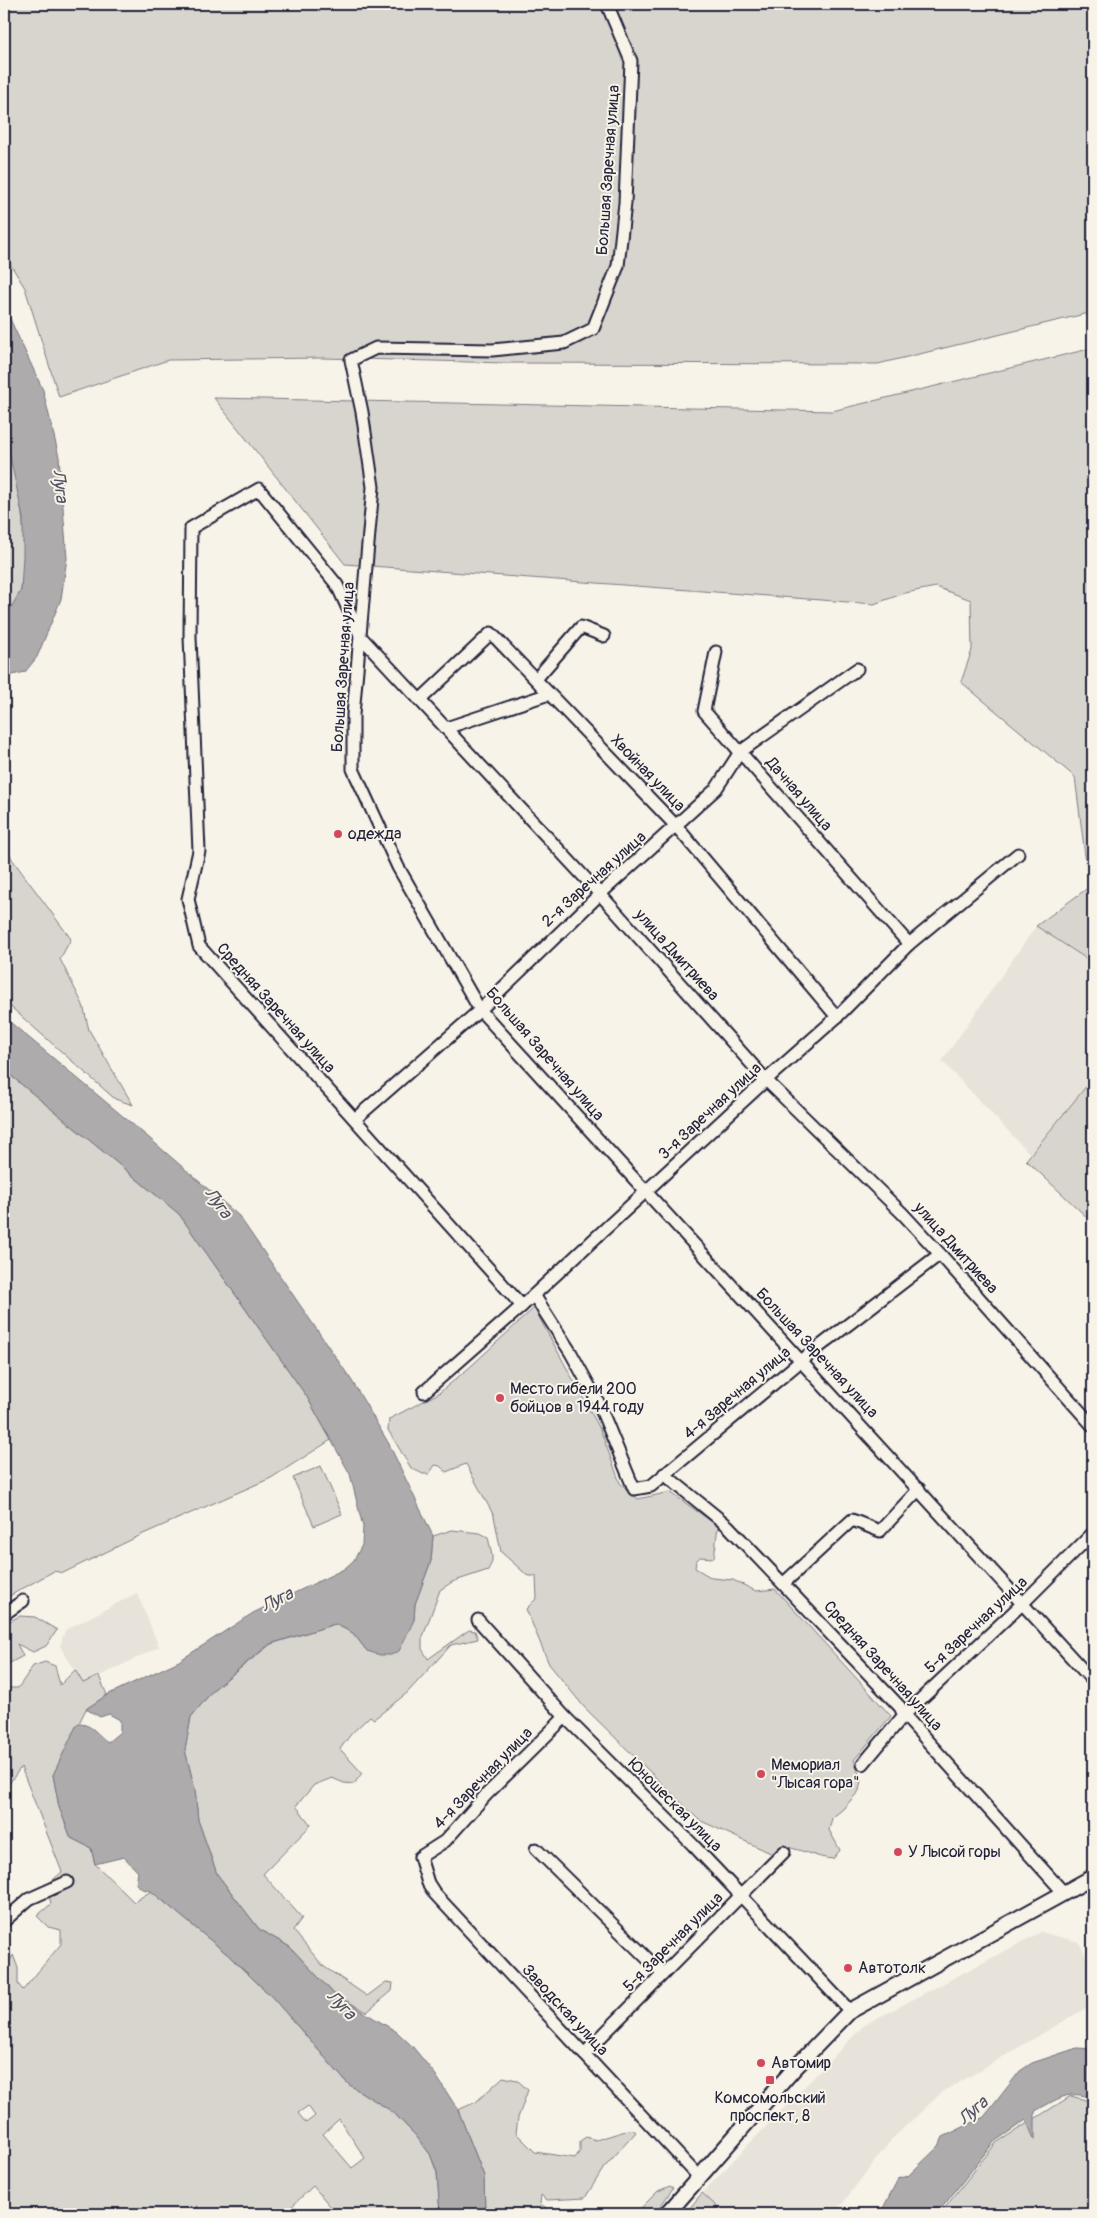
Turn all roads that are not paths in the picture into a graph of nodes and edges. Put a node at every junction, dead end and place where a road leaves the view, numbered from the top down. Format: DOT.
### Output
graph roads {
  1 [pos="607,4"];
  2 [pos="259,489"];
  3 [pos="361,636"];
  4 [pos="604,636"];
  5 [pos="716,652"];
  6 [pos="857,669"];
  7 [pos="536,679"];
  8 [pos="549,694"];
  9 [pos="420,700"];
  10 [pos="446,728"];
  11 [pos="740,752"];
  12 [pos="677,827"];
  13 [pos="1018,854"];
  14 [pos="600,894"];
  15 [pos="909,944"];
  16 [pos="480,1010"];
  17 [pos="837,1017"];
  18 [pos="766,1080"];
  19 [pos="355,1119"];
  20 [pos="646,1193"];
  21 [pos="940,1254"];
  22 [pos="534,1295"];
  23 [pos="522,1306"];
  24 [pos="802,1360"];
  25 [pos="424,1392"];
  26 [pos="1093,1426"];
  27 [pos="664,1474"];
  28 [pos="919,1489"];
  29 [pos="1093,1533"];
  30 [pos="784,1583"];
  31 [pos="23,1601"];
  32 [pos="1023,1603"];
  33 [pos="4,1614"];
  34 [pos="478,1620"];
  35 [pos="1093,1681"];
  36 [pos="904,1715"];
  37 [pos="565,1717"];
  38 [pos="863,1764"];
  39 [pos="536,1849"];
  40 [pos="784,1852"];
  41 [pos="420,1857"];
  42 [pos="1093,1877"];
  43 [pos="67,1882"];
  44 [pos="1064,1893"];
  45 [pos="742,1896"];
  46 [pos="4,1921"];
  47 [pos="663,1974"];
  48 [pos="850,2011"];
  49 [pos="584,2054"];
  50 [pos="698,2176"];
  51 [pos="667,2214"];
  1 -- 3 [label="street, Большая Заречная улица"];
  2 -- 3 [label="street, улица Дмитриева"];
  2 -- 19 [label="street, Средняя Заречная улица"];
  3 -- 9 [label="street, улица Дмитриева"];
  3 -- 16 [label="street, Большая Заречная улица"];
  4 -- 7 [label="street"];
  5 -- 11 [label="street, Дачная улица"];
  6 -- 11 [label="street, 2-я Заречная улица"];
  7 -- 8 [label="street, Хвойная улица"];
  7 -- 9 [label="street, Хвойная улица"];
  8 -- 10 [label="street"];
  8 -- 12 [label="street, Хвойная улица"];
  9 -- 10 [label="street, улица Дмитриева"];
  10 -- 14 [label="street, улица Дмитриева"];
  11 -- 12 [label="street, 2-я Заречная улица"];
  11 -- 15 [label="street, Дачная улица"];
  12 -- 14 [label="street, 2-я Заречная улица"];
  12 -- 17 [label="street, Хвойная улица"];
  13 -- 15 [label="street, 3-я Заречная улица"];
  14 -- 16 [label="street, 2-я Заречная улица"];
  14 -- 18 [label="street, улица Дмитриева"];
  15 -- 17 [label="street, 3-я Заречная улица"];
  16 -- 19 [label="street, 2-я Заречная улица"];
  16 -- 20 [label="street, Большая Заречная улица"];
  17 -- 18 [label="street, 3-я Заречная улица"];
  18 -- 20 [label="street, 3-я Заречная улица"];
  18 -- 21 [label="street, улица Дмитриева"];
  19 -- 23 [label="street, Средняя Заречная улица"];
  20 -- 22 [label="street, 3-я Заречная улица"];
  20 -- 24 [label="street, Большая Заречная улица"];
  21 -- 24 [label="street, 4-я Заречная улица"];
  21 -- 26 [label="street, улица Дмитриева"];
  22 -- 23 [label="street, 3-я Заречная улица"];
  22 -- 27 [label="street, 4-я Заречная улица"];
  23 -- 25 [label="street, 3-я Заречная улица"];
  24 -- 27 [label="street, 4-я Заречная улица"];
  24 -- 28 [label="street, Большая Заречная улица"];
  27 -- 30 [label="street, Средняя Заречная улица"];
  28 -- 30 [label="street"];
  28 -- 32 [label="street, Большая Заречная улица"];
  29 -- 32 [label="street, 5-я Заречная улица"];
  30 -- 36 [label="street, Средняя Заречная улица"];
  31 -- 33 [label="street"];
  32 -- 35 [label="street, Большая Заречная улица"];
  32 -- 36 [label="street, 5-я Заречная улица"];
  34 -- 37 [label="street, Юношеская улица"];
  36 -- 38 [label="street, 5-я Заречная улица"];
  36 -- 44 [label="street, Средняя Заречная улица"];
  37 -- 41 [label="street, 4-я Заречная улица"];
  37 -- 45 [label="street, Юношеская улица"];
  39 -- 47 [label="street"];
  40 -- 45 [label="street, 5-я Заречная улица"];
  41 -- 49 [label="street, Заводская улица"];
  42 -- 44 [label="main road"];
  43 -- 46 [label="street"];
  44 -- 48 [label="main road"];
  45 -- 47 [label="street, 5-я Заречная улица"];
  45 -- 48 [label="street, Юношеская улица"];
  47 -- 49 [label="street, 5-я Заречная улица"];
  48 -- 50 [label="main road"];
  49 -- 50 [label="street, Заводская улица"];
  50 -- 51 [label="main road"];
}
